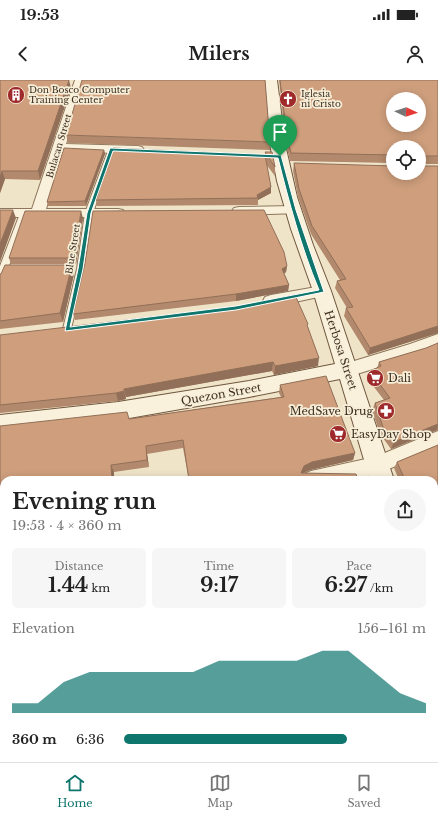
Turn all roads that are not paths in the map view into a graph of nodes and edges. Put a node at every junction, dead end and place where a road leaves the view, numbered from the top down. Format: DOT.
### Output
graph roads {
  1 [pos="80,80"];
  2 [pos="271,80"];
  3 [pos="59,147"];
  4 [pos="111,149"];
  5 [pos="150,151"];
  6 [pos="294,210"];
  7 [pos="223,211"];
  8 [pos="128,212"];
  9 [pos="0,213"];
  10 [pos="31,213"];
  11 [pos="89,213"];
  12 [pos="2,269"];
  13 [pos="27,269"];
  14 [pos="0,280"];
  15 [pos="322,291"];
  16 [pos="257,304"];
  17 [pos="67,329"];
  18 [pos="438,340"];
  19 [pos="347,370"];
  20 [pos="0,424"];
  21 [pos="438,438"];
  22 [pos="380,472"];
  23 [pos="346,476"];
  1 -- 3 [label="street, Bulacan Street"];
  2 -- 6 [label="street, Herbosa Street"];
  3 -- 4 [label="street"];
  3 -- 10 [label="street, Bulacan Street"];
  4 -- 5 [label="street"];
  4 -- 11 [label="lane, Blue Street"];
  6 -- 7 [label="street"];
  6 -- 15 [label="street, Herbosa Street"];
  8 -- 11 [label="street"];
  9 -- 10 [label="street"];
  10 -- 11 [label="street"];
  10 -- 12 [label="lane"];
  11 -- 17 [label="lane, Blue Street"];
  12 -- 13 [label="lane"];
  12 -- 14 [label="lane"];
  15 -- 16 [label="street"];
  15 -- 19 [label="street, Herbosa Street"];
  18 -- 19 [label="street, Quezon Street"];
  19 -- 20 [label="street, Quezon Street"];
  19 -- 22 [label="street, Herbosa Street"];
  21 -- 22 [label="street"];
  22 -- 23 [label="street"];
}
